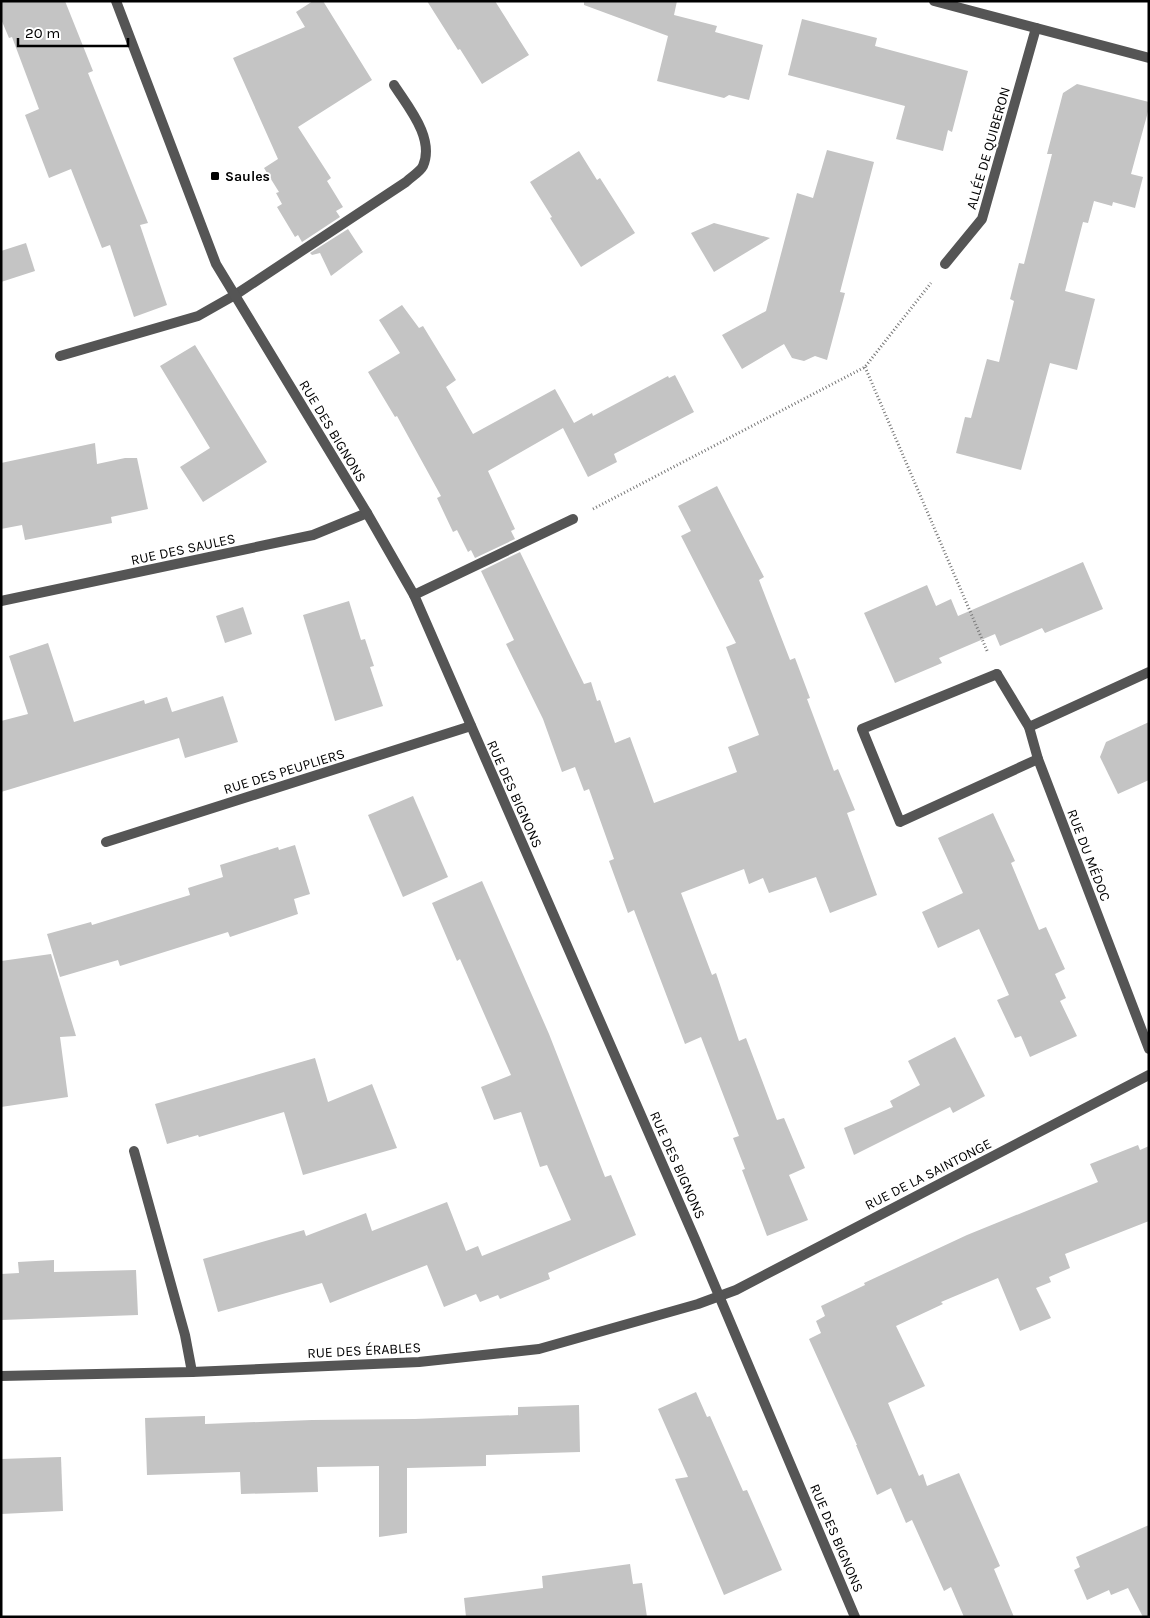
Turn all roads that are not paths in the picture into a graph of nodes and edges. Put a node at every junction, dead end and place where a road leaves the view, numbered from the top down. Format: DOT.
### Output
graph roads {
  1 [pos="116,1"];
  2 [pos="934,1"];
  3 [pos="1036,28"];
  4 [pos="1149,58"];
  5 [pos="394,85"];
  6 [pos="945,264"];
  7 [pos="235,295"];
  8 [pos="60,356"];
  9 [pos="366,513"];
  10 [pos="573,520"];
  11 [pos="414,594"];
  12 [pos="1,601"];
  13 [pos="1149,672"];
  14 [pos="470,726"];
  15 [pos="1029,727"];
  16 [pos="1038,759"];
  17 [pos="106,842"];
  18 [pos="1149,1049"];
  19 [pos="1149,1075"];
  20 [pos="134,1151"];
  21 [pos="720,1296"];
  22 [pos="192,1372"];
  23 [pos="1,1376"];
  24 [pos="855,1617"];
  1 -- 7 [label="street, RUE DES BIGNONS"];
  2 -- 3 [label="street"];
  3 -- 4 [label="street"];
  3 -- 6 [label="street, ALLÉE DE QUIBERON"];
  5 -- 7 [label="street"];
  7 -- 8 [label="street"];
  7 -- 9 [label="street, RUE DES BIGNONS"];
  9 -- 11 [label="street, RUE DES BIGNONS"];
  9 -- 12 [label="street, RUE DES SAULES"];
  10 -- 11 [label="street"];
  11 -- 14 [label="street, RUE DES BIGNONS"];
  13 -- 15 [label="street"];
  14 -- 17 [label="street, RUE DES PEUPLIERS"];
  14 -- 21 [label="street, RUE DES BIGNONS"];
  15 -- 16 [label="street, RUE DU MÉDOC"];
  15 -- 16 [label="street, RUE DU MÉDOC"];
  16 -- 18 [label="street, RUE DU MÉDOC"];
  19 -- 21 [label="street, RUE DE LA SAINTONGE"];
  20 -- 22 [label="street"];
  21 -- 22 [label="street, RUE DES ÉRABLES"];
  21 -- 24 [label="street, RUE DES BIGNONS"];
  22 -- 23 [label="street, RUE DES ÉRABLES"];
}
